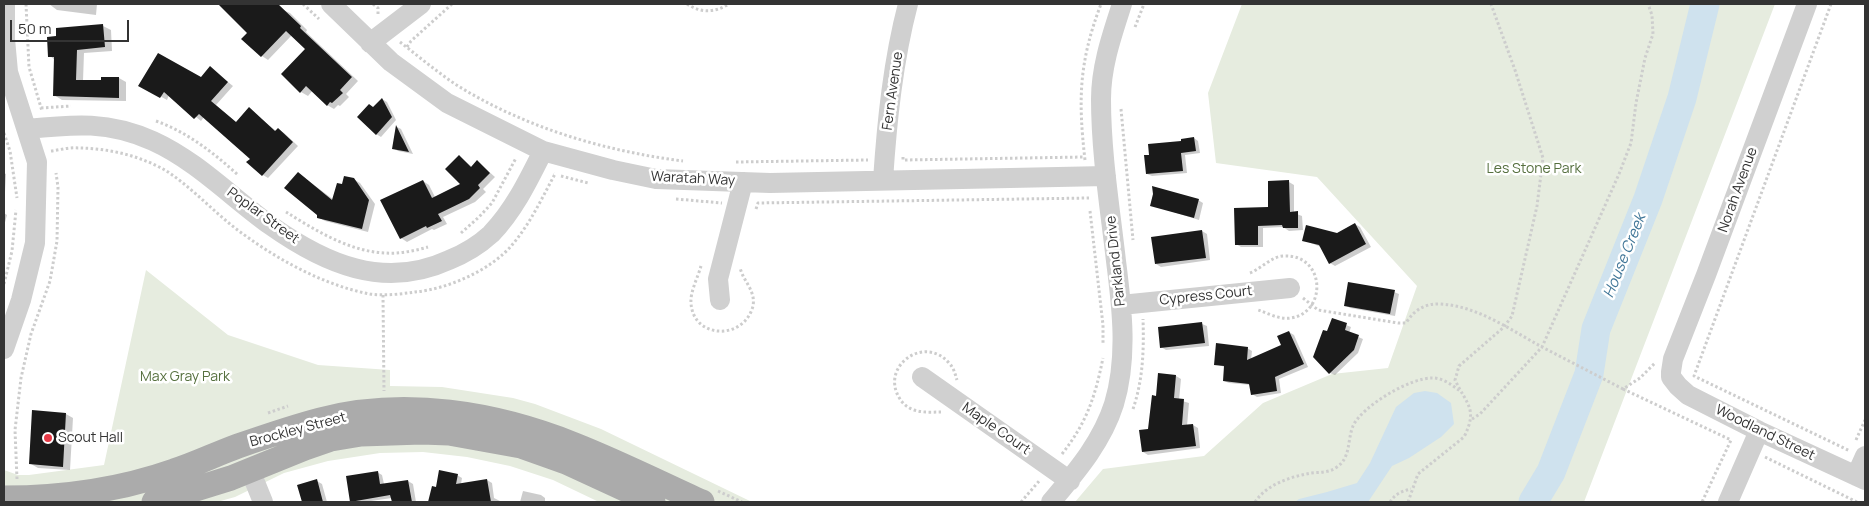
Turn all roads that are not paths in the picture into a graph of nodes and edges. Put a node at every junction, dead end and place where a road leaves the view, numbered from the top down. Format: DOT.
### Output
graph roads {
  1 [pos="5,4"];
  2 [pos="331,4"];
  3 [pos="421,4"];
  4 [pos="908,4"];
  5 [pos="1122,4"];
  6 [pos="1807,4"];
  7 [pos="378,37"];
  8 [pos="37,128"];
  9 [pos="539,159"];
  10 [pos="1106,176"];
  11 [pos="884,180"];
  12 [pos="744,182"];
  13 [pos="1290,288"];
  14 [pos="720,300"];
  15 [pos="1137,311"];
  16 [pos="4,349"];
  17 [pos="1672,370"];
  18 [pos="922,377"];
  19 [pos="1759,431"];
  20 [pos="238,446"];
  21 [pos="1858,453"];
  22 [pos="250,470"];
  23 [pos="1861,478"];
  24 [pos="1070,481"];
  25 [pos="4,498"];
  26 [pos="154,502"];
  27 [pos="263,502"];
  28 [pos="653,502"];
  29 [pos="702,502"];
  30 [pos="1051,502"];
  31 [pos="1728,502"];
  1 -- 8 [label="street"];
  2 -- 7 [label="street, Waratah Way"];
  3 -- 7 [label="street"];
  4 -- 11 [label="street, Fern Avenue"];
  5 -- 10 [label="street, Parkland Drive"];
  6 -- 17 [label="street, Norah Avenue"];
  7 -- 9 [label="street, Waratah Way"];
  8 -- 9 [label="street, Poplar Street"];
  8 -- 16 [label="street"];
  9 -- 12 [label="street, Waratah Way"];
  10 -- 11 [label="street, Waratah Way"];
  10 -- 15 [label="street, Parkland Drive"];
  11 -- 12 [label="street, Waratah Way"];
  12 -- 14 [label="street"];
  13 -- 15 [label="street, Cypress Court"];
  15 -- 24 [label="street, Parkland Drive"];
  17 -- 19 [label="street, Woodland Street"];
  18 -- 24 [label="street, Maple Court"];
  19 -- 23 [label="street, Woodland Street"];
  19 -- 31 [label="street"];
  20 -- 22 [label="main road"];
  20 -- 25 [label="main road, Brockley Street"];
  20 -- 29 [label="main road, Brockley Street"];
  21 -- 23 [label="street"];
  22 -- 26 [label="main road, Brockley Street"];
  22 -- 27 [label="street"];
  22 -- 28 [label="main road, Brockley Street"];
  24 -- 30 [label="street, Parkland Drive"];
}
